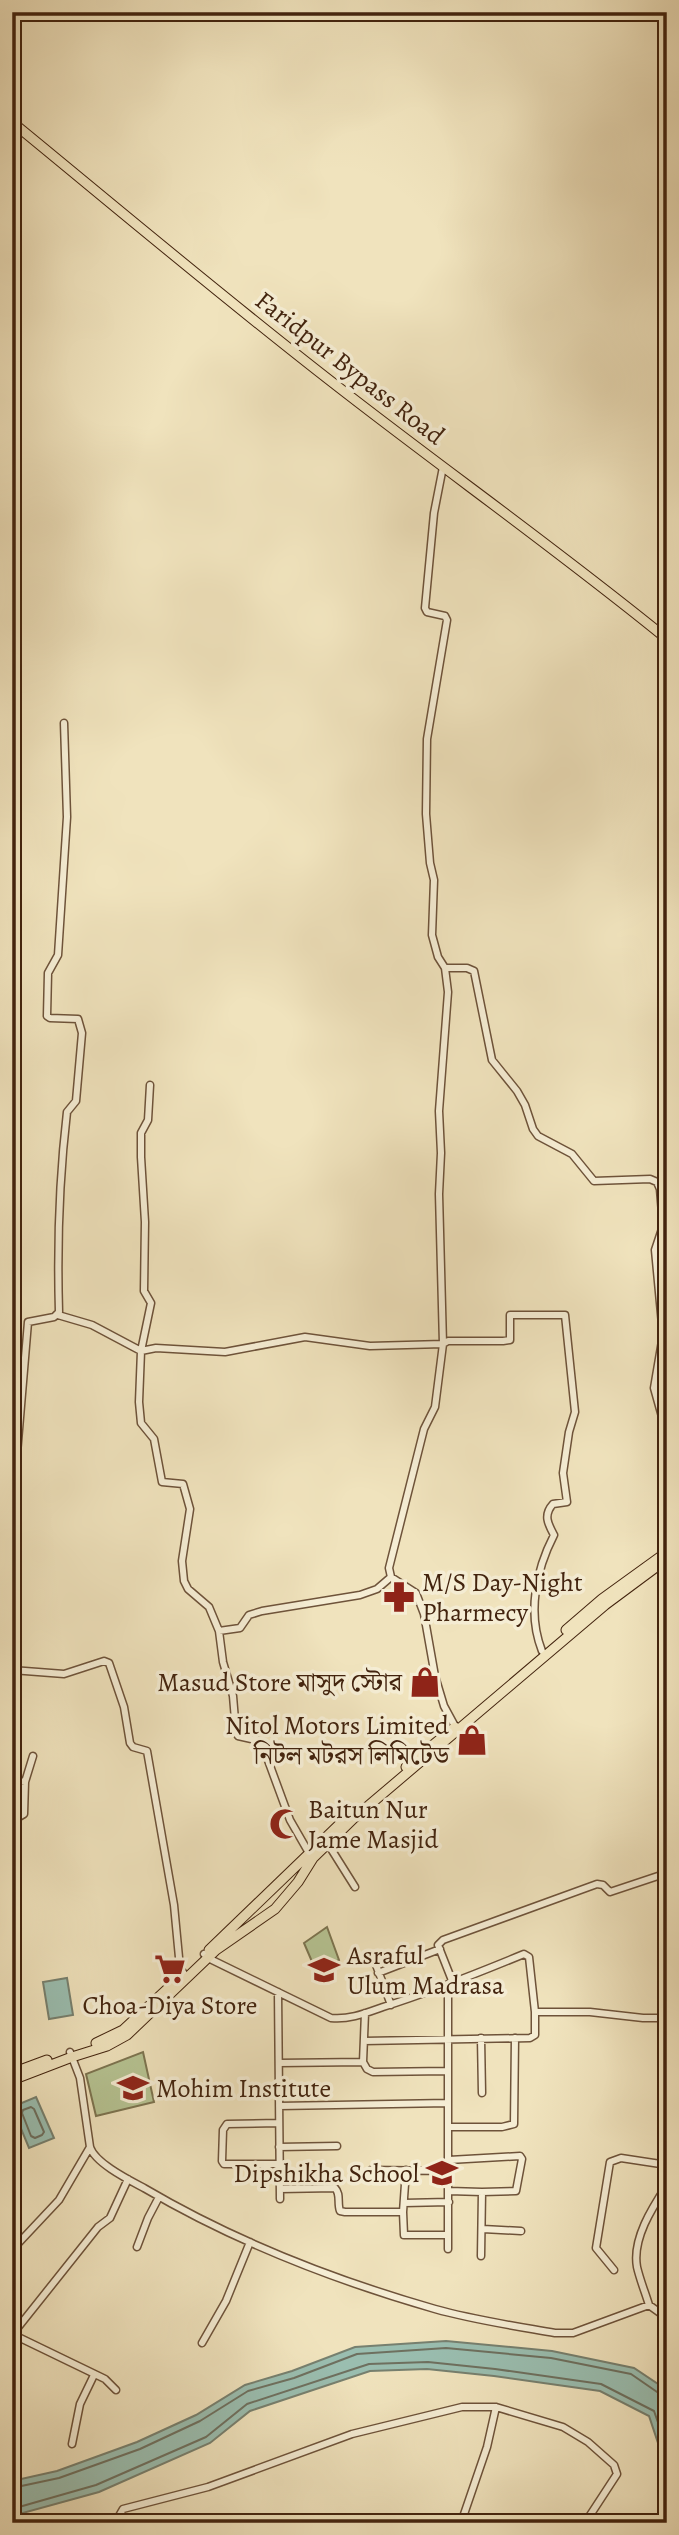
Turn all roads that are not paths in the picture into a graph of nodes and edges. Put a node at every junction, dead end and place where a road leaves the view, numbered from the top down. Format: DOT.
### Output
graph roads {
  1 [pos="12,122"];
  2 [pos="443,467"];
  3 [pos="667,639"];
  4 [pos="64,723"];
  5 [pos="445,968"];
  6 [pos="150,1085"];
  7 [pos="58,1315"];
  8 [pos="443,1344"];
  9 [pos="141,1351"];
  10 [pos="12,1377"];
  11 [pos="23,1378"];
  12 [pos="12,1513"];
  13 [pos="667,1515"];
  14 [pos="667,1552"];
  15 [pos="667,1559"];
  16 [pos="391,1577"];
  17 [pos="627,1585"];
  18 [pos="604,1602"];
  19 [pos="219,1631"];
  20 [pos="542,1651"];
  21 [pos="12,1670"];
  22 [pos="506,1686"];
  23 [pos="456,1729"];
  24 [pos="33,1756"];
  25 [pos="12,1780"];
  26 [pos="25,1782"];
  27 [pos="12,1821"];
  28 [pos="323,1846"];
  29 [pos="309,1853"];
  30 [pos="667,1874"];
  31 [pos="355,1887"];
  32 [pos="440,1949"];
  33 [pos="206,1956"];
  34 [pos="185,1976"];
  35 [pos="450,1984"];
  36 [pos="278,1992"];
  37 [pos="391,2005"];
  38 [pos="535,2012"];
  39 [pos="365,2013"];
  40 [pos="667,2018"];
  41 [pos="481,2038"];
  42 [pos="515,2038"];
  43 [pos="448,2039"];
  44 [pos="364,2041"];
  45 [pos="71,2054"];
  46 [pos="363,2062"];
  47 [pos="279,2063"];
  48 [pos="447,2071"];
  49 [pos="12,2073"];
  50 [pos="12,2080"];
  51 [pos="482,2093"];
  52 [pos="448,2103"];
  53 [pos="279,2106"];
  54 [pos="279,2123"];
  55 [pos="449,2127"];
  56 [pos="337,2146"];
  57 [pos="90,2147"];
  58 [pos="279,2147"];
  59 [pos="449,2160"];
  60 [pos="279,2164"];
  61 [pos="667,2165"];
  62 [pos="371,2169"];
  63 [pos="406,2170"];
  64 [pos="449,2171"];
  65 [pos="128,2179"];
  66 [pos="667,2185"];
  67 [pos="280,2189"];
  68 [pos="449,2191"];
  69 [pos="482,2192"];
  70 [pos="159,2197"];
  71 [pos="280,2199"];
  72 [pos="449,2202"];
  73 [pos="404,2203"];
  74 [pos="403,2211"];
  75 [pos="483,2228"];
  76 [pos="521,2231"];
  77 [pos="448,2235"];
  78 [pos="250,2242"];
  79 [pos="137,2248"];
  80 [pos="448,2249"];
  81 [pos="12,2250"];
  82 [pos="481,2256"];
  83 [pos="614,2270"];
  84 [pos="649,2305"];
  85 [pos="667,2318"];
  86 [pos="13,2335"];
  87 [pos="202,2343"];
  88 [pos="94,2375"];
  89 [pos="116,2390"];
  90 [pos="496,2407"];
  91 [pos="72,2444"];
  92 [pos="115,2523"];
  93 [pos="461,2523"];
  94 [pos="585,2523"];
  1 -- 2 [label="highway, Faridpur Bypass Road"];
  2 -- 3 [label="highway, Faridpur Bypass Road"];
  2 -- 5 [label="street"];
  4 -- 7 [label="street"];
  5 -- 8 [label="street"];
  5 -- 13 [label="street"];
  6 -- 9 [label="street"];
  7 -- 9 [label="street"];
  7 -- 11 [label="street"];
  8 -- 9 [label="street"];
  8 -- 16 [label="street"];
  8 -- 20 [label="street"];
  9 -- 19 [label="street"];
  10 -- 11 [label="street"];
  11 -- 12 [label="street"];
  14 -- 17 [label="highway"];
  15 -- 17 [label="highway"];
  16 -- 19 [label="street"];
  16 -- 23 [label="street"];
  17 -- 18 [label="highway"];
  18 -- 20 [label="highway"];
  18 -- 22 [label="highway"];
  19 -- 29 [label="street"];
  20 -- 22 [label="highway"];
  21 -- 34 [label="street"];
  22 -- 23 [label="highway"];
  23 -- 28 [label="highway"];
  24 -- 26 [label="street"];
  25 -- 26 [label="street"];
  26 -- 27 [label="street"];
  28 -- 29 [label="highway"];
  28 -- 31 [label="street"];
  28 -- 33 [label="highway"];
  29 -- 33 [label="highway"];
  30 -- 32 [label="street"];
  32 -- 35 [label="street"];
  32 -- 37 [label="street"];
  33 -- 34 [label="highway"];
  33 -- 36 [label="street"];
  34 -- 45 [label="highway"];
  35 -- 37 [label="street"];
  35 -- 38 [label="street"];
  35 -- 43 [label="street"];
  36 -- 39 [label="street"];
  36 -- 47 [label="street"];
  37 -- 39 [label="street"];
  38 -- 40 [label="street"];
  38 -- 42 [label="street"];
  39 -- 44 [label="street"];
  41 -- 42 [label="street"];
  41 -- 43 [label="street"];
  41 -- 51 [label="street"];
  42 -- 55 [label="street"];
  43 -- 44 [label="street"];
  43 -- 48 [label="street"];
  44 -- 46 [label="street"];
  45 -- 49 [label="highway"];
  45 -- 50 [label="highway"];
  45 -- 57 [label="street"];
  46 -- 47 [label="street"];
  46 -- 48 [label="street"];
  47 -- 53 [label="street"];
  48 -- 52 [label="street"];
  52 -- 53 [label="street"];
  52 -- 55 [label="street"];
  53 -- 54 [label="street"];
  54 -- 58 [label="street"];
  54 -- 60 [label="street"];
  55 -- 59 [label="street"];
  56 -- 58 [label="street"];
  57 -- 65 [label="street"];
  57 -- 81 [label="street"];
  58 -- 60 [label="street"];
  59 -- 64 [label="street"];
  59 -- 69 [label="street"];
  60 -- 67 [label="street"];
  61 -- 83 [label="street"];
  62 -- 63 [label="street"];
  63 -- 64 [label="street"];
  63 -- 73 [label="street"];
  64 -- 68 [label="street"];
  65 -- 70 [label="street"];
  65 -- 86 [label="street"];
  66 -- 84 [label="street"];
  67 -- 71 [label="street"];
  67 -- 74 [label="street"];
  68 -- 69 [label="street"];
  68 -- 72 [label="street"];
  69 -- 75 [label="street"];
  70 -- 78 [label="street"];
  70 -- 79 [label="street"];
  72 -- 73 [label="street"];
  72 -- 77 [label="street"];
  73 -- 74 [label="street"];
  74 -- 77 [label="street"];
  75 -- 76 [label="street"];
  75 -- 82 [label="street"];
  77 -- 80 [label="street"];
  78 -- 84 [label="street"];
  78 -- 87 [label="street"];
  84 -- 85 [label="street"];
  86 -- 88 [label="street"];
  88 -- 89 [label="street"];
  88 -- 91 [label="street"];
  90 -- 92 [label="street"];
  90 -- 93 [label="street"];
  90 -- 94 [label="street"];
}
